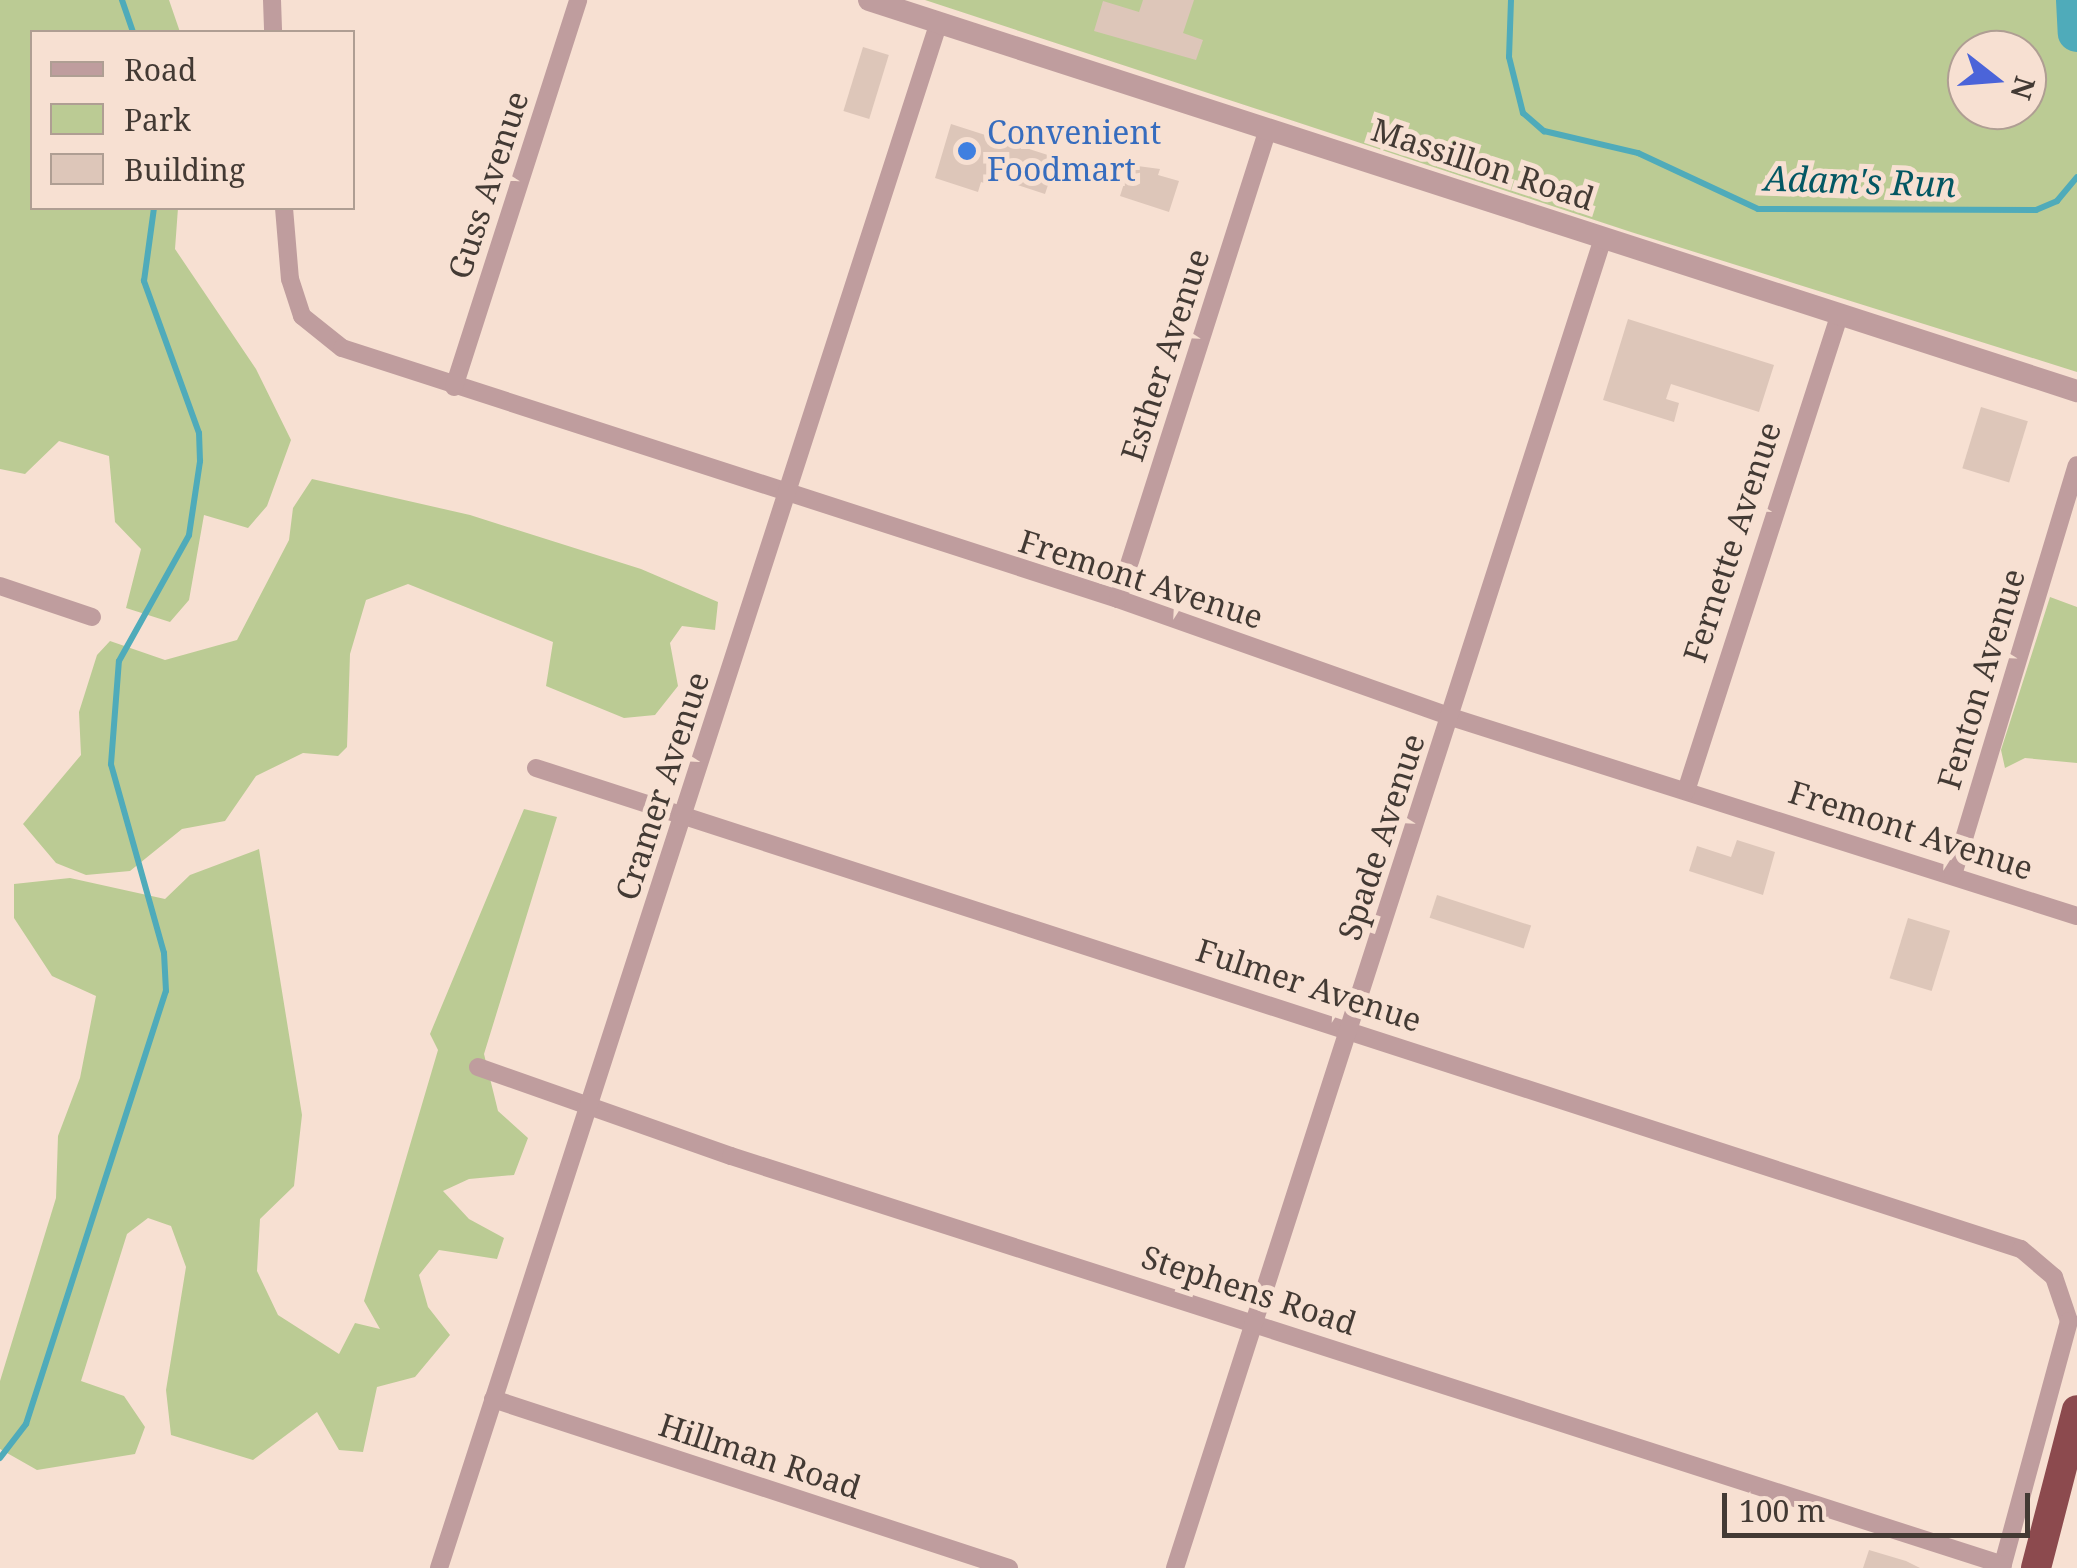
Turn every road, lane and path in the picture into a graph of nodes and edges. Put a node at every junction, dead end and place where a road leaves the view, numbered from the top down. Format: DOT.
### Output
graph roads {
  1 [pos="272,0"];
  2 [pos="578,0"];
  3 [pos="868,0"];
  4 [pos="940,22"];
  5 [pos="273,30"];
  6 [pos="1268,129"];
  7 [pos="284,210"];
  8 [pos="1603,238"];
  9 [pos="1840,314"];
  10 [pos="454,387"];
  11 [pos="2077,391"];
  12 [pos="2077,465"];
  13 [pos="788,495"];
  14 [pos="0,586"];
  15 [pos="1118,600"];
  16 [pos="92,617"];
  17 [pos="1451,716"];
  18 [pos="536,768"];
  19 [pos="1686,791"];
  20 [pos="684,814"];
  21 [pos="1952,875"];
  22 [pos="2077,916"];
  23 [pos="1350,1029"];
  24 [pos="478,1067"];
  25 [pos="590,1105"];
  26 [pos="1254,1324"];
  27 [pos="493,1399"];
  28 [pos="2077,1410"];
  29 [pos="2003,1567"];
  30 [pos="439,1568"];
  31 [pos="1009,1568"];
  32 [pos="1175,1568"];
  33 [pos="2036,1568"];
  1 -- 5 [label="street"];
  2 -- 10 [label="street, Guss Avenue"];
  3 -- 4 [label="street, Massillon Road"];
  4 -- 6 [label="street, Massillon Road"];
  4 -- 13 [label="street, Cramer Avenue"];
  6 -- 8 [label="street, Massillon Road"];
  6 -- 15 [label="street, Esther Avenue"];
  7 -- 10 [label="street, Fremont Avenue"];
  8 -- 9 [label="street, Massillon Road"];
  8 -- 17 [label="street, Spade Avenue"];
  9 -- 11 [label="street, Massillon Road"];
  9 -- 19 [label="street, Fernette Avenue"];
  10 -- 13 [label="street, Fremont Avenue"];
  12 -- 21 [label="street, Fenton Avenue"];
  13 -- 15 [label="street, Fremont Avenue"];
  13 -- 20 [label="street, Cramer Avenue"];
  14 -- 16 [label="street"];
  15 -- 17 [label="street, Fremont Avenue"];
  17 -- 19 [label="street, Fremont Avenue"];
  17 -- 23 [label="street, Spade Avenue"];
  18 -- 20 [label="street, Fulmer Avenue"];
  19 -- 21 [label="street, Fremont Avenue"];
  20 -- 23 [label="street, Fulmer Avenue"];
  20 -- 25 [label="street, Cramer Avenue"];
  21 -- 22 [label="street, Fremont Avenue"];
  23 -- 26 [label="street, Spade Avenue"];
  23 -- 29 [label="street, Fulmer Avenue"];
  24 -- 25 [label="street, Stephens Road"];
  25 -- 26 [label="street, Stephens Road"];
  25 -- 27 [label="street, Cramer Avenue"];
  26 -- 29 [label="street, Stephens Road"];
  26 -- 32 [label="street, Spade Avenue"];
  27 -- 30 [label="street, Cramer Avenue"];
  27 -- 31 [label="street, Hillman Road"];
  28 -- 33 [label="highway"];
}
